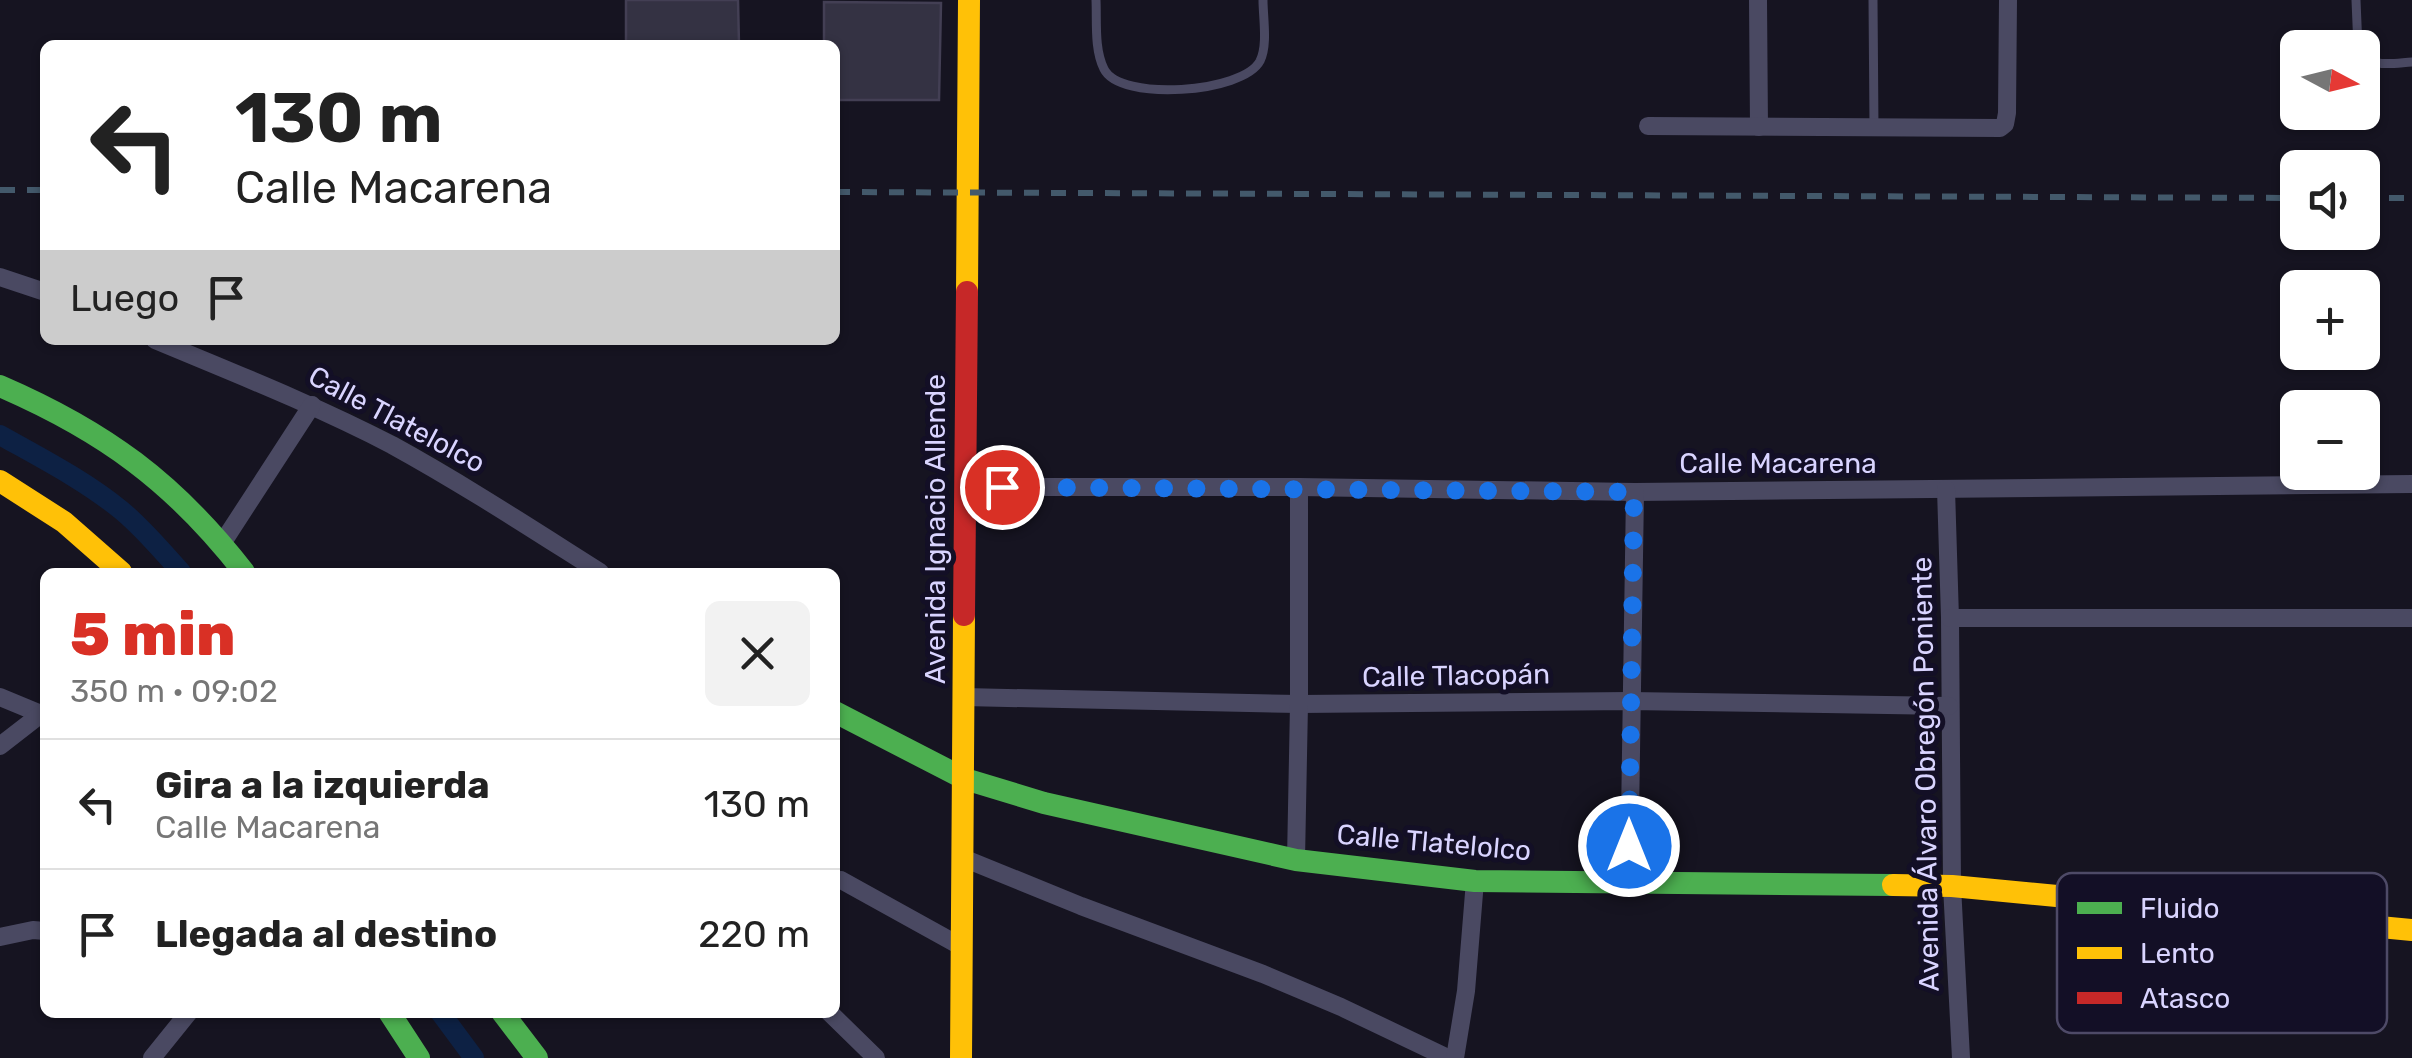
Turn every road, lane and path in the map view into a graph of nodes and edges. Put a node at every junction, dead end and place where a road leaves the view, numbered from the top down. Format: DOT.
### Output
graph roads {
  1 [pos="969,0"];
  2 [pos="1096,0"];
  3 [pos="1263,0"];
  4 [pos="1758,0"];
  5 [pos="1873,0"];
  6 [pos="2008,0"];
  7 [pos="2356,0"];
  8 [pos="2357,30"];
  9 [pos="2412,62"];
  10 [pos="2380,64"];
  11 [pos="1648,126"];
  12 [pos="1759,127"];
  13 [pos="1874,127"];
  14 [pos="0,277"];
  15 [pos="40,290"];
  16 [pos="166,345"];
  17 [pos="0,386"];
  18 [pos="312,406"];
  19 [pos="0,480"];
  20 [pos="2412,484"];
  21 [pos="965,487"];
  22 [pos="1299,488"];
  23 [pos="1946,489"];
  24 [pos="1634,492"];
  25 [pos="222,542"];
  26 [pos="117,568"];
  27 [pos="241,568"];
  28 [pos="594,568"];
  29 [pos="1950,618"];
  30 [pos="2412,618"];
  31 [pos="0,697"];
  32 [pos="964,697"];
  33 [pos="1630,701"];
  34 [pos="1300,704"];
  35 [pos="1949,706"];
  36 [pos="40,712"];
  37 [pos="40,715"];
  38 [pos="840,715"];
  39 [pos="0,746"];
  40 [pos="965,779"];
  41 [pos="962,858"];
  42 [pos="1296,860"];
  43 [pos="841,880"];
  44 [pos="1475,880"];
  45 [pos="1629,883"];
  46 [pos="1952,886"];
  47 [pos="2057,896"];
  48 [pos="2387,928"];
  49 [pos="2412,930"];
  50 [pos="40,931"];
  51 [pos="0,936"];
  52 [pos="962,947"];
  53 [pos="177,1018"];
  54 [pos="393,1018"];
  55 [pos="507,1018"];
  56 [pos="835,1018"];
  57 [pos="152,1058"];
  58 [pos="419,1058"];
  59 [pos="537,1058"];
  60 [pos="876,1058"];
  61 [pos="961,1058"];
  62 [pos="1452,1058"];
  63 [pos="1962,1058"];
  1 -- 21 [label="street, Avenida Ignacio Allende"];
  2 -- 3 [label="lane"];
  4 -- 12 [label="street"];
  5 -- 13 [label="lane"];
  6 -- 13 [label="street"];
  7 -- 8 [label="lane"];
  9 -- 10 [label="lane"];
  11 -- 12 [label="street"];
  12 -- 13 [label="street"];
  14 -- 15 [label="street"];
  16 -- 18 [label="street, Calle Tlatelolco"];
  17 -- 25 [label="street"];
  18 -- 25 [label="street"];
  18 -- 28 [label="street, Calle Tlatelolco"];
  19 -- 26 [label="street"];
  20 -- 23 [label="street, Calle Macarena"];
  21 -- 22 [label="street, Calle Macarena"];
  21 -- 32 [label="street, Avenida Ignacio Allende"];
  22 -- 24 [label="street, Calle Macarena"];
  22 -- 34 [label="street"];
  23 -- 24 [label="street, Calle Macarena"];
  23 -- 29 [label="street, Avenida Álvaro Obregón Poniente"];
  24 -- 33 [label="street"];
  25 -- 27 [label="street"];
  29 -- 30 [label="street"];
  29 -- 35 [label="street, Avenida Álvaro Obregón Poniente"];
  31 -- 36 [label="street"];
  32 -- 34 [label="street, Calle Tlacopán"];
  32 -- 40 [label="street, Avenida Ignacio Allende"];
  33 -- 34 [label="street, Calle Tlacopán"];
  33 -- 35 [label="street, Calle Tlacopán"];
  33 -- 45 [label="street"];
  34 -- 42 [label="street"];
  35 -- 46 [label="street, Avenida Álvaro Obregón Poniente"];
  37 -- 39 [label="street"];
  38 -- 40 [label="street, Calle Tlatelolco"];
  40 -- 41 [label="street, Avenida Ignacio Allende"];
  40 -- 42 [label="street, Calle Tlatelolco"];
  41 -- 52 [label="street, Avenida Ignacio Allende"];
  41 -- 62 [label="street"];
  42 -- 44 [label="street, Calle Tlatelolco"];
  43 -- 52 [label="street"];
  44 -- 45 [label="street, Calle Tlatelolco"];
  44 -- 62 [label="street"];
  45 -- 46 [label="street, Calle Tlatelolco"];
  46 -- 47 [label="street, Calle Tlatelolco"];
  46 -- 63 [label="street, Avenida Álvaro Obregón Poniente"];
  48 -- 49 [label="street, Calle Tlatelolco"];
  50 -- 51 [label="street"];
  52 -- 61 [label="street, Avenida Ignacio Allende"];
  53 -- 57 [label="street"];
  54 -- 58 [label="street"];
  55 -- 59 [label="street"];
  56 -- 60 [label="street"];
}
